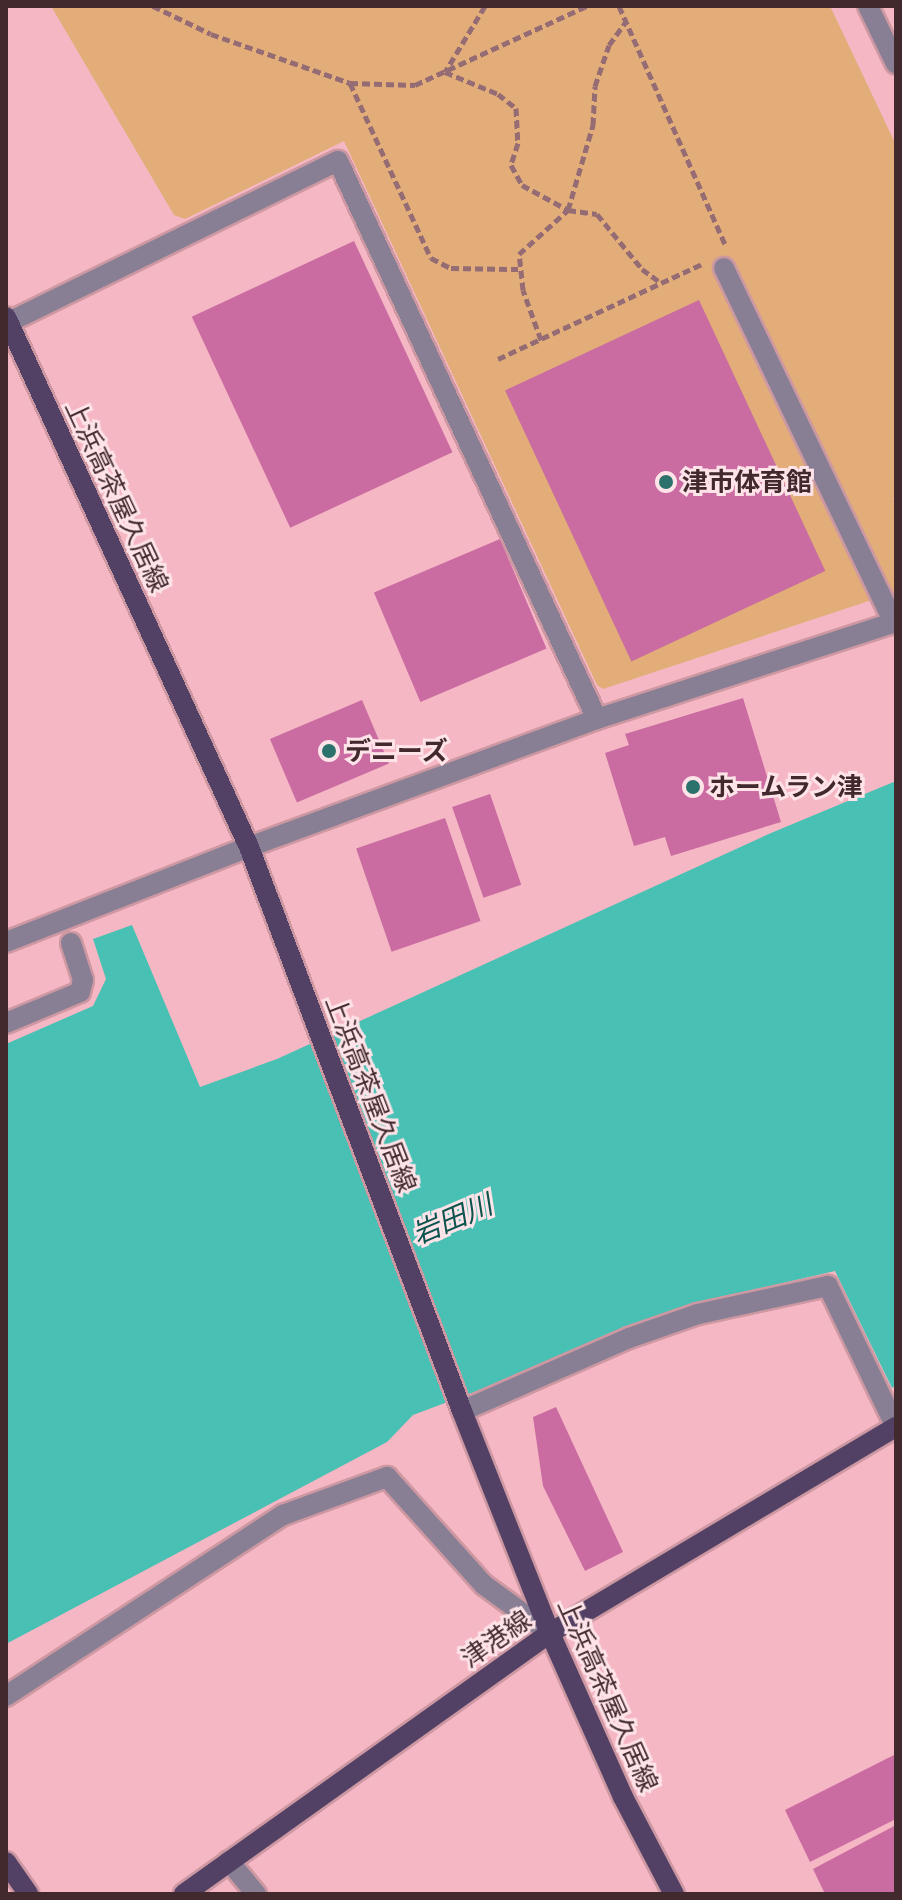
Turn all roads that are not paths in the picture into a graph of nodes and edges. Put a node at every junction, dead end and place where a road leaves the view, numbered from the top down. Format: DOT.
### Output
graph roads {
  1 [pos="868,6"];
  2 [pos="896,64"];
  3 [pos="726,260"];
  4 [pos="7,320"];
  5 [pos="895,623"];
  6 [pos="597,719"];
  7 [pos="249,847"];
  8 [pos="6,942"];
  9 [pos="71,943"];
  10 [pos="6,1023"];
  11 [pos="461,1409"];
  12 [pos="896,1427"];
  13 [pos="550,1633"];
  14 [pos="6,1696"];
  15 [pos="229,1861"];
  16 [pos="6,1862"];
  17 [pos="28,1894"];
  18 [pos="184,1894"];
  19 [pos="256,1894"];
  20 [pos="674,1894"];
  1 -- 2 [label="street"];
  3 -- 5 [label="street"];
  4 -- 6 [label="street"];
  4 -- 7 [label="main road, 上浜高茶屋久居線"];
  5 -- 6 [label="street"];
  6 -- 7 [label="street"];
  7 -- 8 [label="street"];
  7 -- 11 [label="main road, 上浜高茶屋久居線"];
  9 -- 10 [label="street"];
  11 -- 12 [label="street"];
  11 -- 13 [label="main road, 上浜高茶屋久居線"];
  12 -- 13 [label="main road, 津港線"];
  13 -- 14 [label="street"];
  13 -- 15 [label="main road, 津港線"];
  13 -- 20 [label="main road, 上浜高茶屋久居線"];
  15 -- 18 [label="main road, 津港線"];
  15 -- 19 [label="street"];
  16 -- 17 [label="main road"];
}
